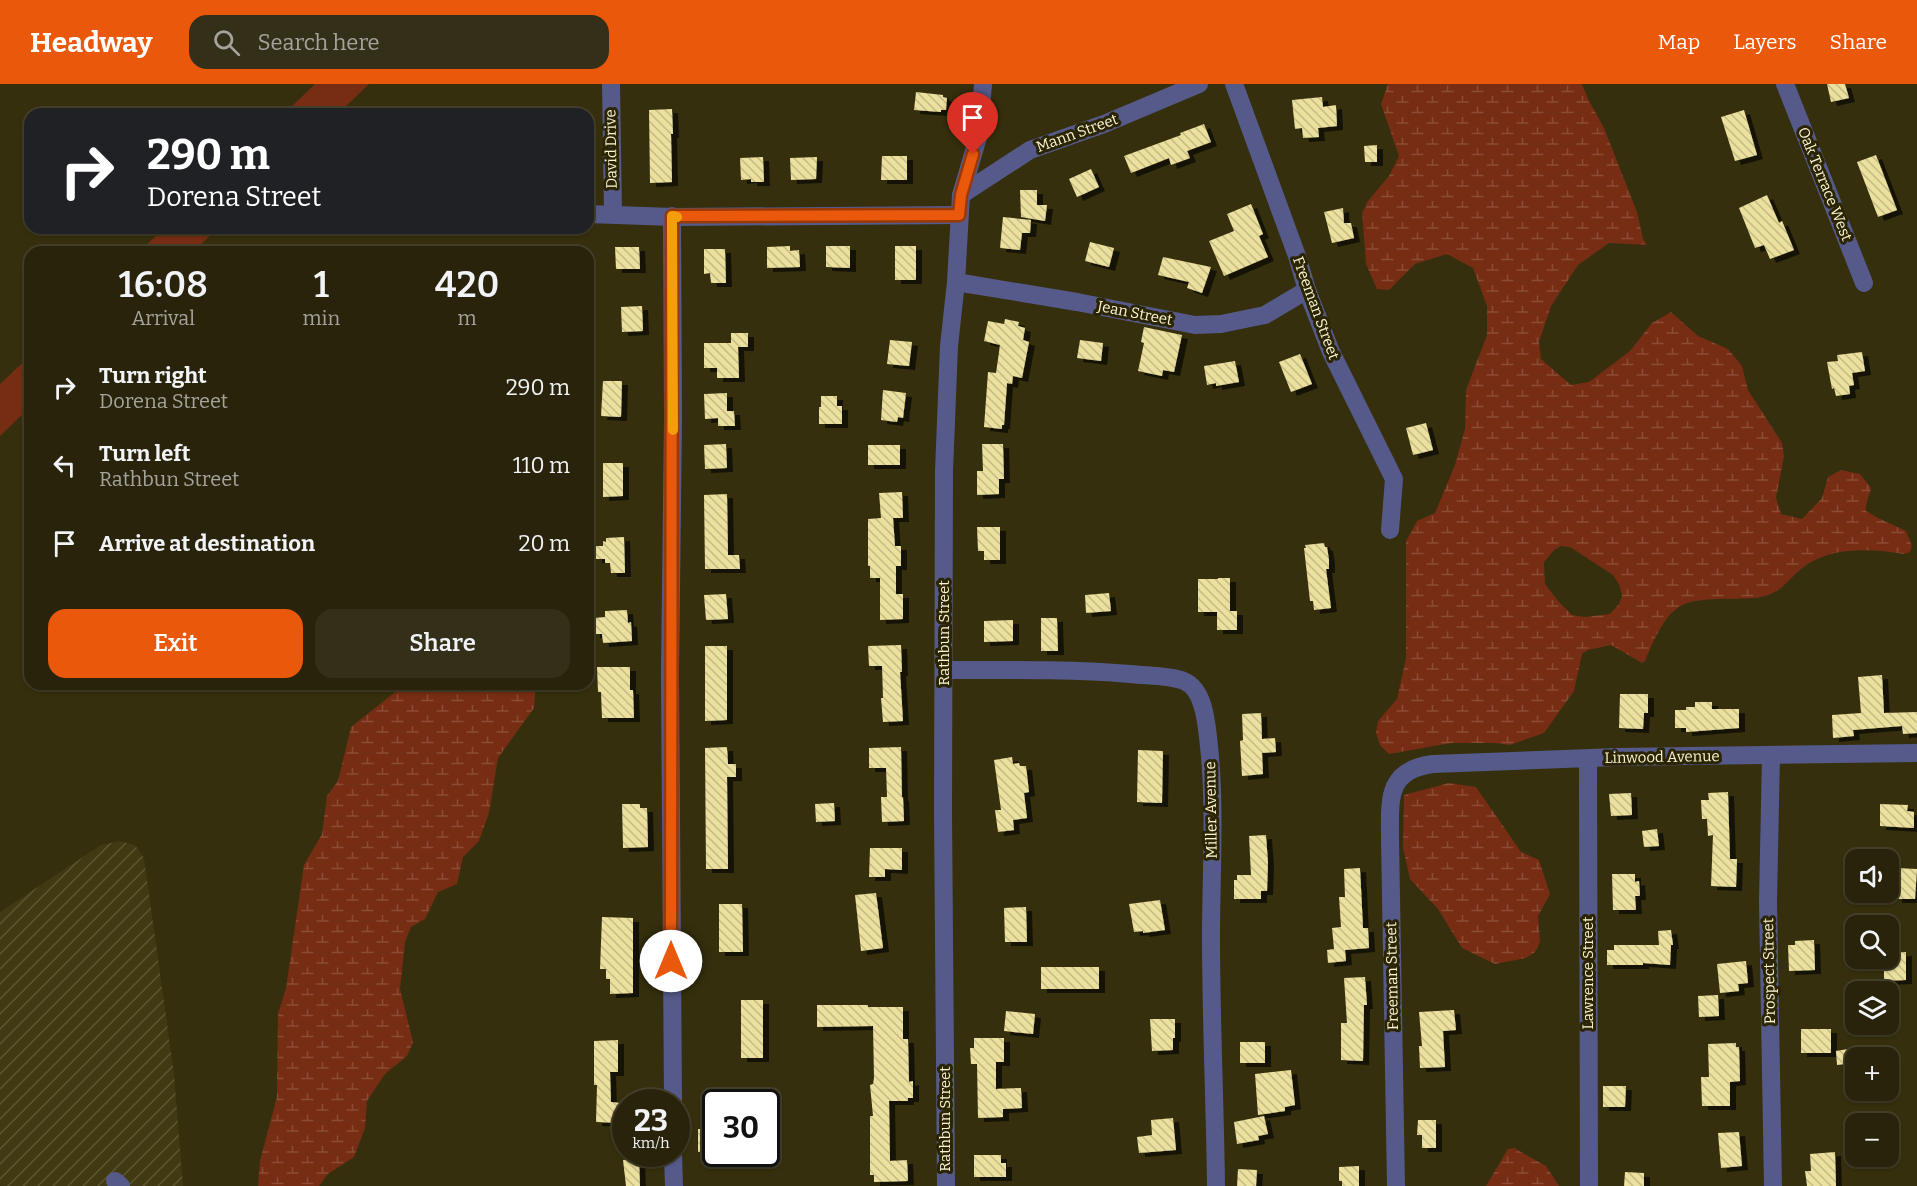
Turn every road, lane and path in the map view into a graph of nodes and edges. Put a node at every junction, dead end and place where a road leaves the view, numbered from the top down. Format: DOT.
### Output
graph roads {
  1 [pos="611,84"];
  2 [pos="983,84"];
  3 [pos="1200,84"];
  4 [pos="1234,84"];
  5 [pos="1785,84"];
  6 [pos="961,195"];
  7 [pos="594,214"];
  8 [pos="613,214"];
  9 [pos="959,215"];
  10 [pos="672,216"];
  11 [pos="956,282"];
  12 [pos="1864,283"];
  13 [pos="1307,290"];
  14 [pos="1390,530"];
  15 [pos="944,670"];
  16 [pos="1917,753"];
  17 [pos="1771,755"];
  18 [pos="1588,760"];
  19 [pos="1407,771"];
  20 [pos="673,1089"];
  21 [pos="673,1167"];
  22 [pos="674,1186"];
  23 [pos="946,1186"];
  24 [pos="1216,1186"];
  25 [pos="1396,1186"];
  26 [pos="1589,1186"];
  27 [pos="1773,1186"];
  1 -- 8 [label="street, David Drive"];
  2 -- 6 [label="street, Rathbun Street"];
  3 -- 6 [label="street, Mann Street"];
  4 -- 13 [label="street, Freeman Street"];
  5 -- 12 [label="street, Oak Terrace West"];
  6 -- 9 [label="street, Rathbun Street"];
  7 -- 8 [label="street"];
  8 -- 10 [label="street"];
  9 -- 10 [label="street"];
  9 -- 11 [label="street, Rathbun Street"];
  10 -- 20 [label="street"];
  11 -- 13 [label="street, Jean Street"];
  11 -- 15 [label="street, Rathbun Street"];
  13 -- 14 [label="street, Freeman Street"];
  15 -- 23 [label="street, Rathbun Street"];
  15 -- 24 [label="street, Miller Avenue"];
  16 -- 17 [label="street, Linwood Avenue"];
  17 -- 18 [label="street, Linwood Avenue"];
  17 -- 27 [label="street, Prospect Street"];
  18 -- 19 [label="street, Linwood Avenue"];
  18 -- 26 [label="street, Lawrence Street"];
  19 -- 25 [label="street, Freeman Street"];
  21 -- 22 [label="street"];
}
